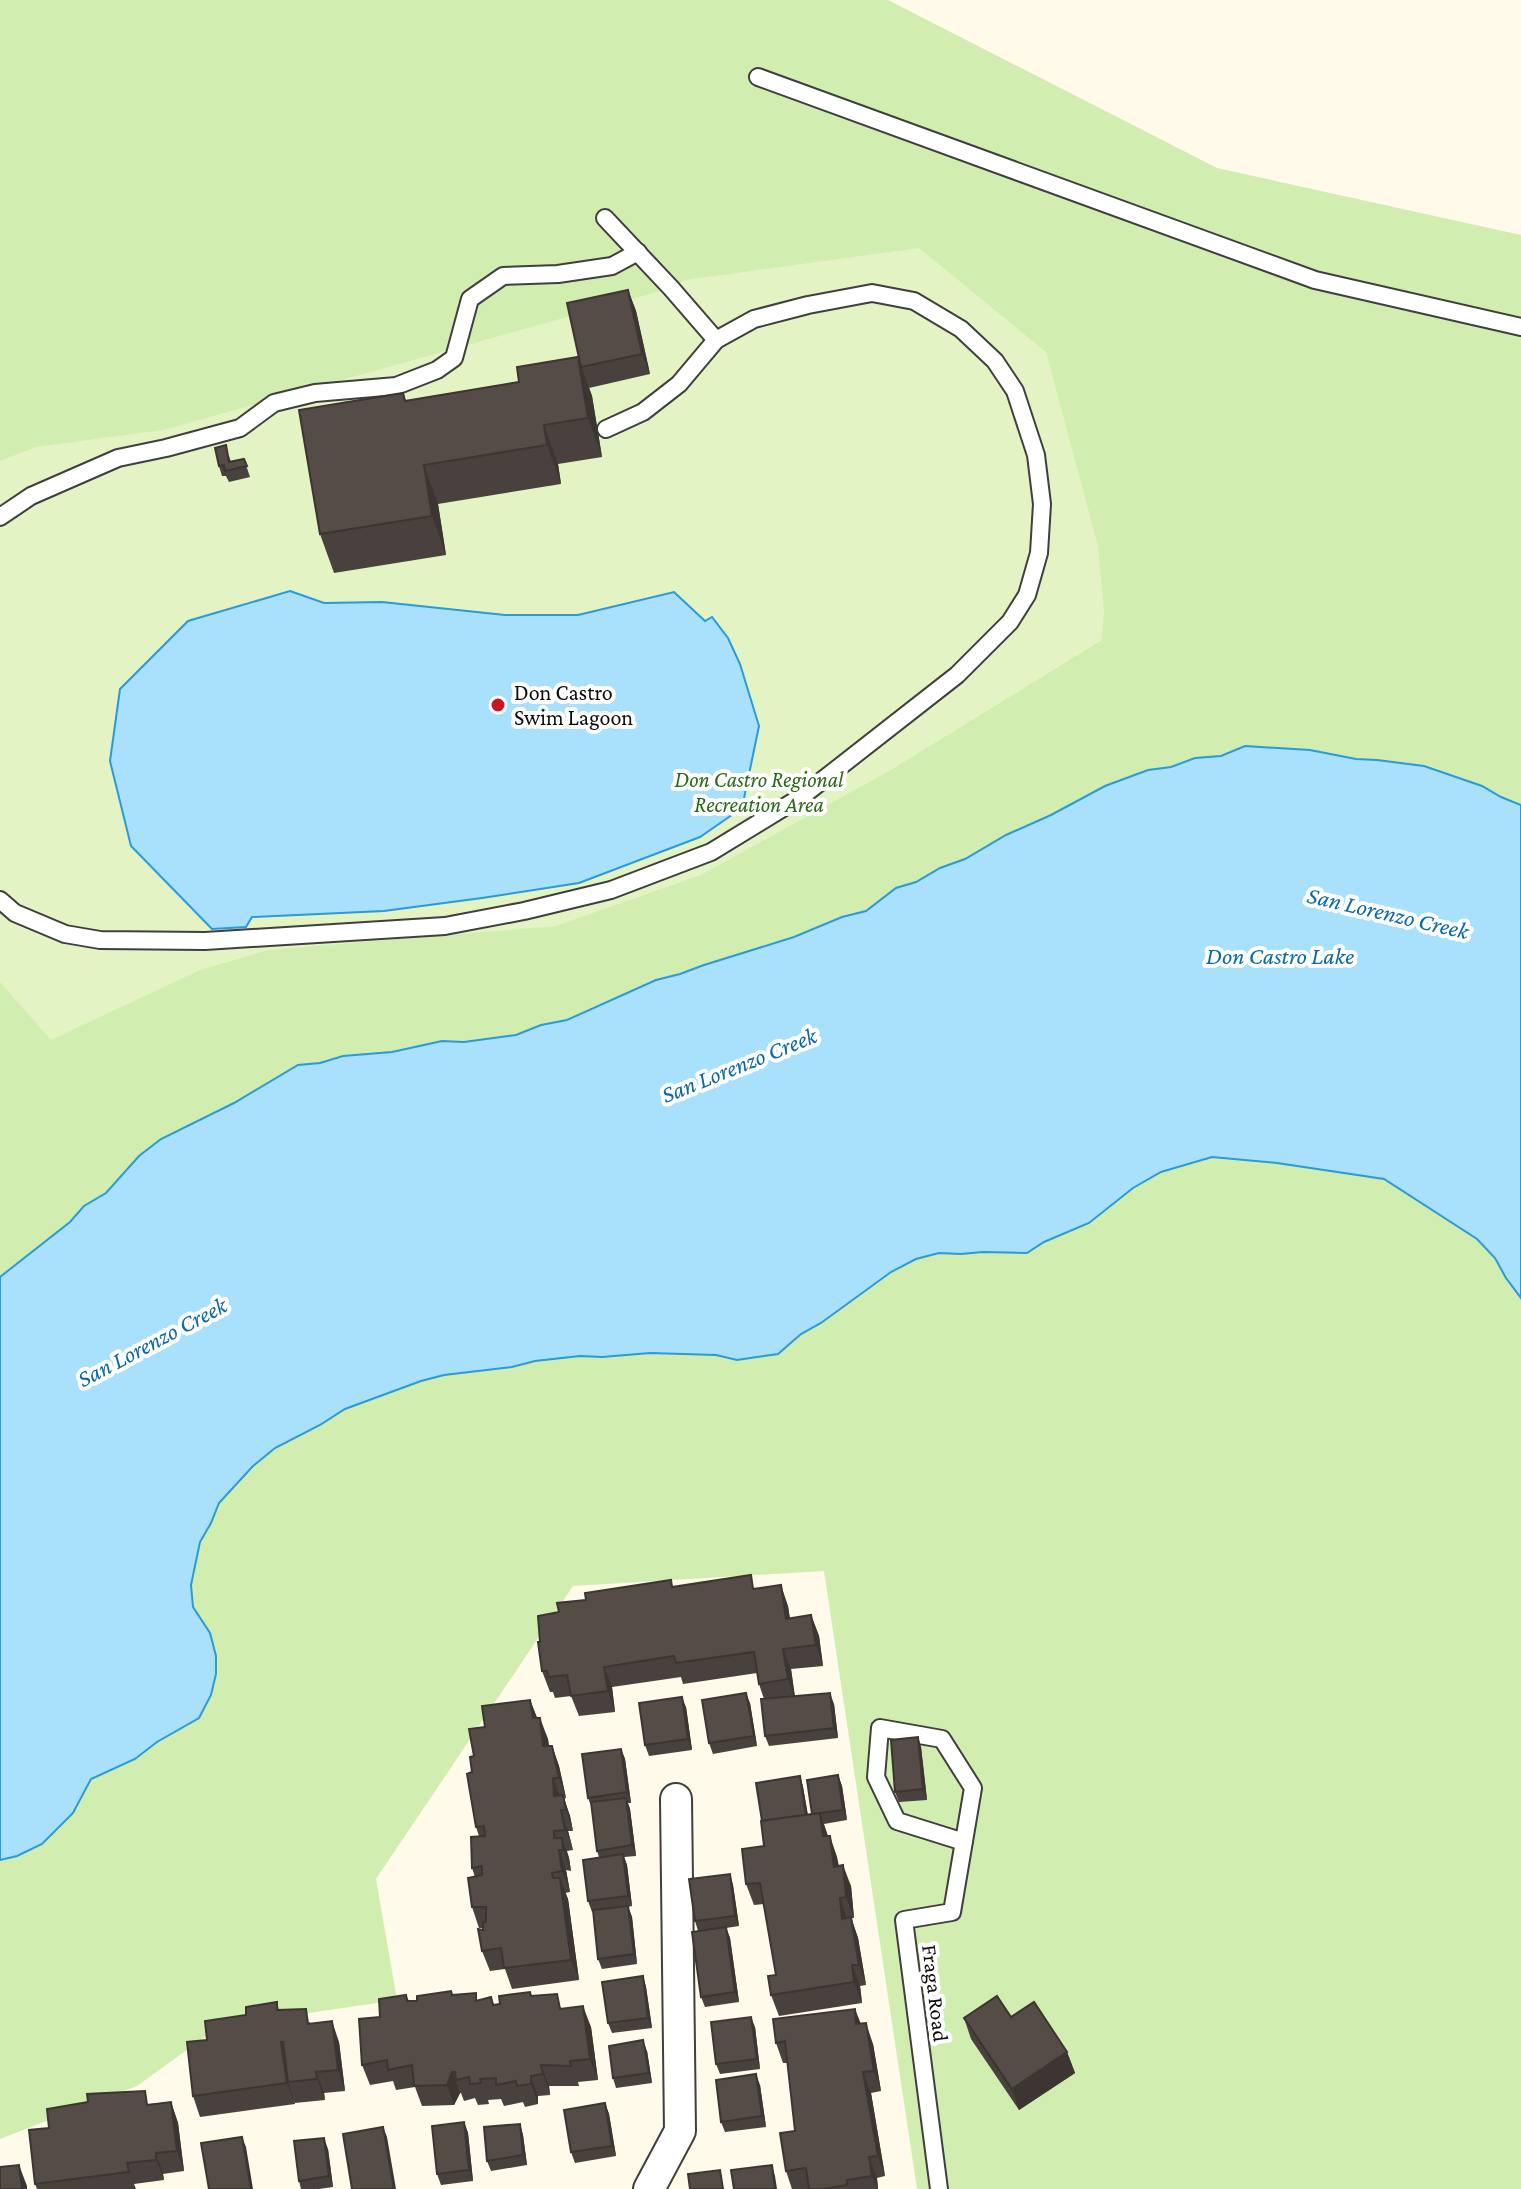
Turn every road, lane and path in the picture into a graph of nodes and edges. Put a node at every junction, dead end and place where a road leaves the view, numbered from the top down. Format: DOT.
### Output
graph roads {
  1 [pos="758,77"];
  2 [pos="605,218"];
  3 [pos="638,252"];
  4 [pos="1521,327"];
  5 [pos="716,340"];
  6 [pos="606,429"];
  7 [pos="0,517"];
  8 [pos="0,900"];
  9 [pos="676,1799"];
  10 [pos="964,1842"];
  11 [pos="649,2189"];
  12 [pos="939,2189"];
  1 -- 4 [label="lane"];
  2 -- 3 [label="lane"];
  3 -- 5 [label="lane"];
  3 -- 7 [label="lane"];
  5 -- 6 [label="lane"];
  5 -- 8 [label="lane"];
  9 -- 11 [label="street"];
  10 -- 10 [label="lane, Fraga Road"];
  10 -- 12 [label="lane, Fraga Road"];
}
